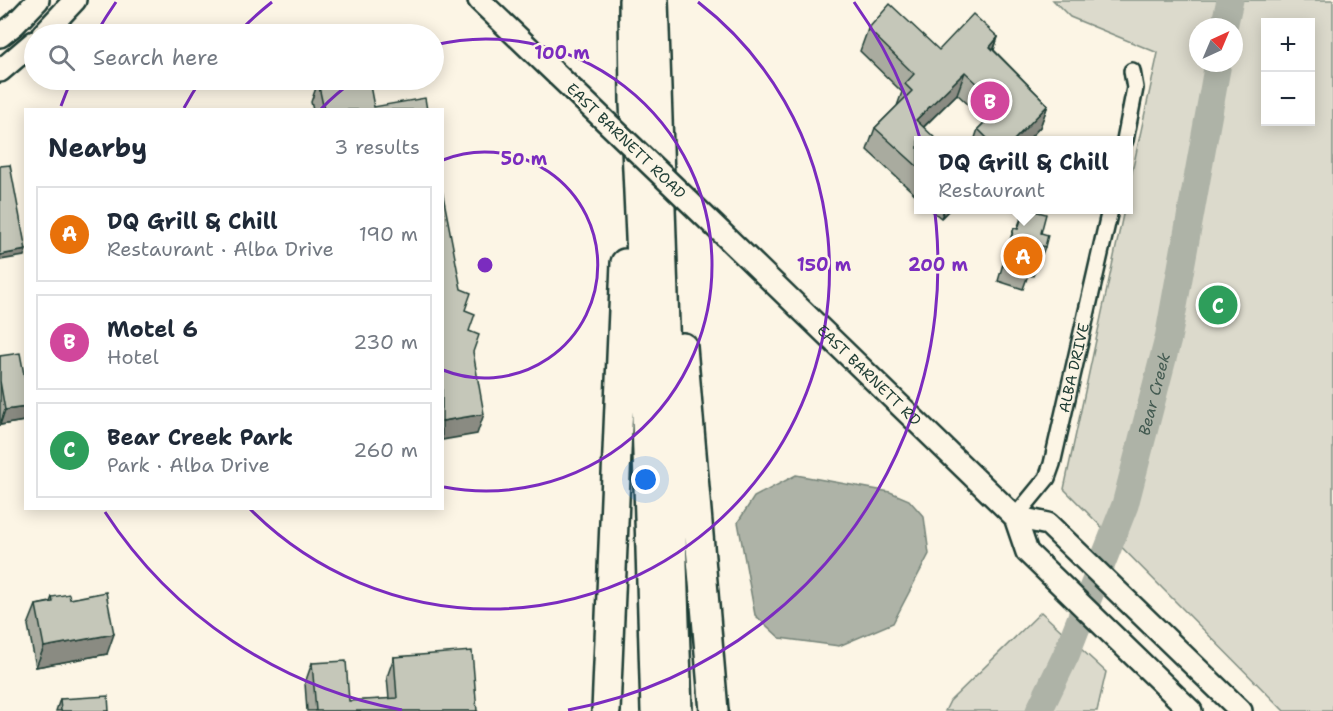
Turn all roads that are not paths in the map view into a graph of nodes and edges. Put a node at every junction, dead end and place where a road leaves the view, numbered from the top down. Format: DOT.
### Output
graph roads {
  1 [pos="38,0"];
  2 [pos="75,0"];
  3 [pos="479,0"];
  4 [pos="633,0"];
  5 [pos="654,0"];
  6 [pos="52,24"];
  7 [pos="0,36"];
  8 [pos="24,51"];
  9 [pos="0,71"];
  10 [pos="1132,71"];
  11 [pos="634,103"];
  12 [pos="659,128"];
  13 [pos="1126,136"];
  14 [pos="1109,214"];
  15 [pos="721,232"];
  16 [pos="1015,517"];
  17 [pos="606,711"];
  18 [pos="655,711"];
  19 [pos="678,711"];
  20 [pos="714,711"];
  21 [pos="1191,711"];
  22 [pos="1241,711"];
  1 -- 7 [label="main road"];
  2 -- 6 [label="main road"];
  3 -- 15 [label="main road, EAST BARNETT ROAD, bridge"];
  4 -- 11 [label="highway"];
  5 -- 12 [label="highway"];
  8 -- 9 [label="main road"];
  10 -- 13 [label="street"];
  11 -- 17 [label="highway"];
  11 -- 18 [label="highway"];
  12 -- 19 [label="highway"];
  12 -- 20 [label="highway"];
  14 -- 16 [label="street, ALBA DRIVE"];
  15 -- 16 [label="main road, EAST BARNETT RD"];
  16 -- 21 [label="main road, EAST BARNETT RD"];
  16 -- 22 [label="main road"];
}
